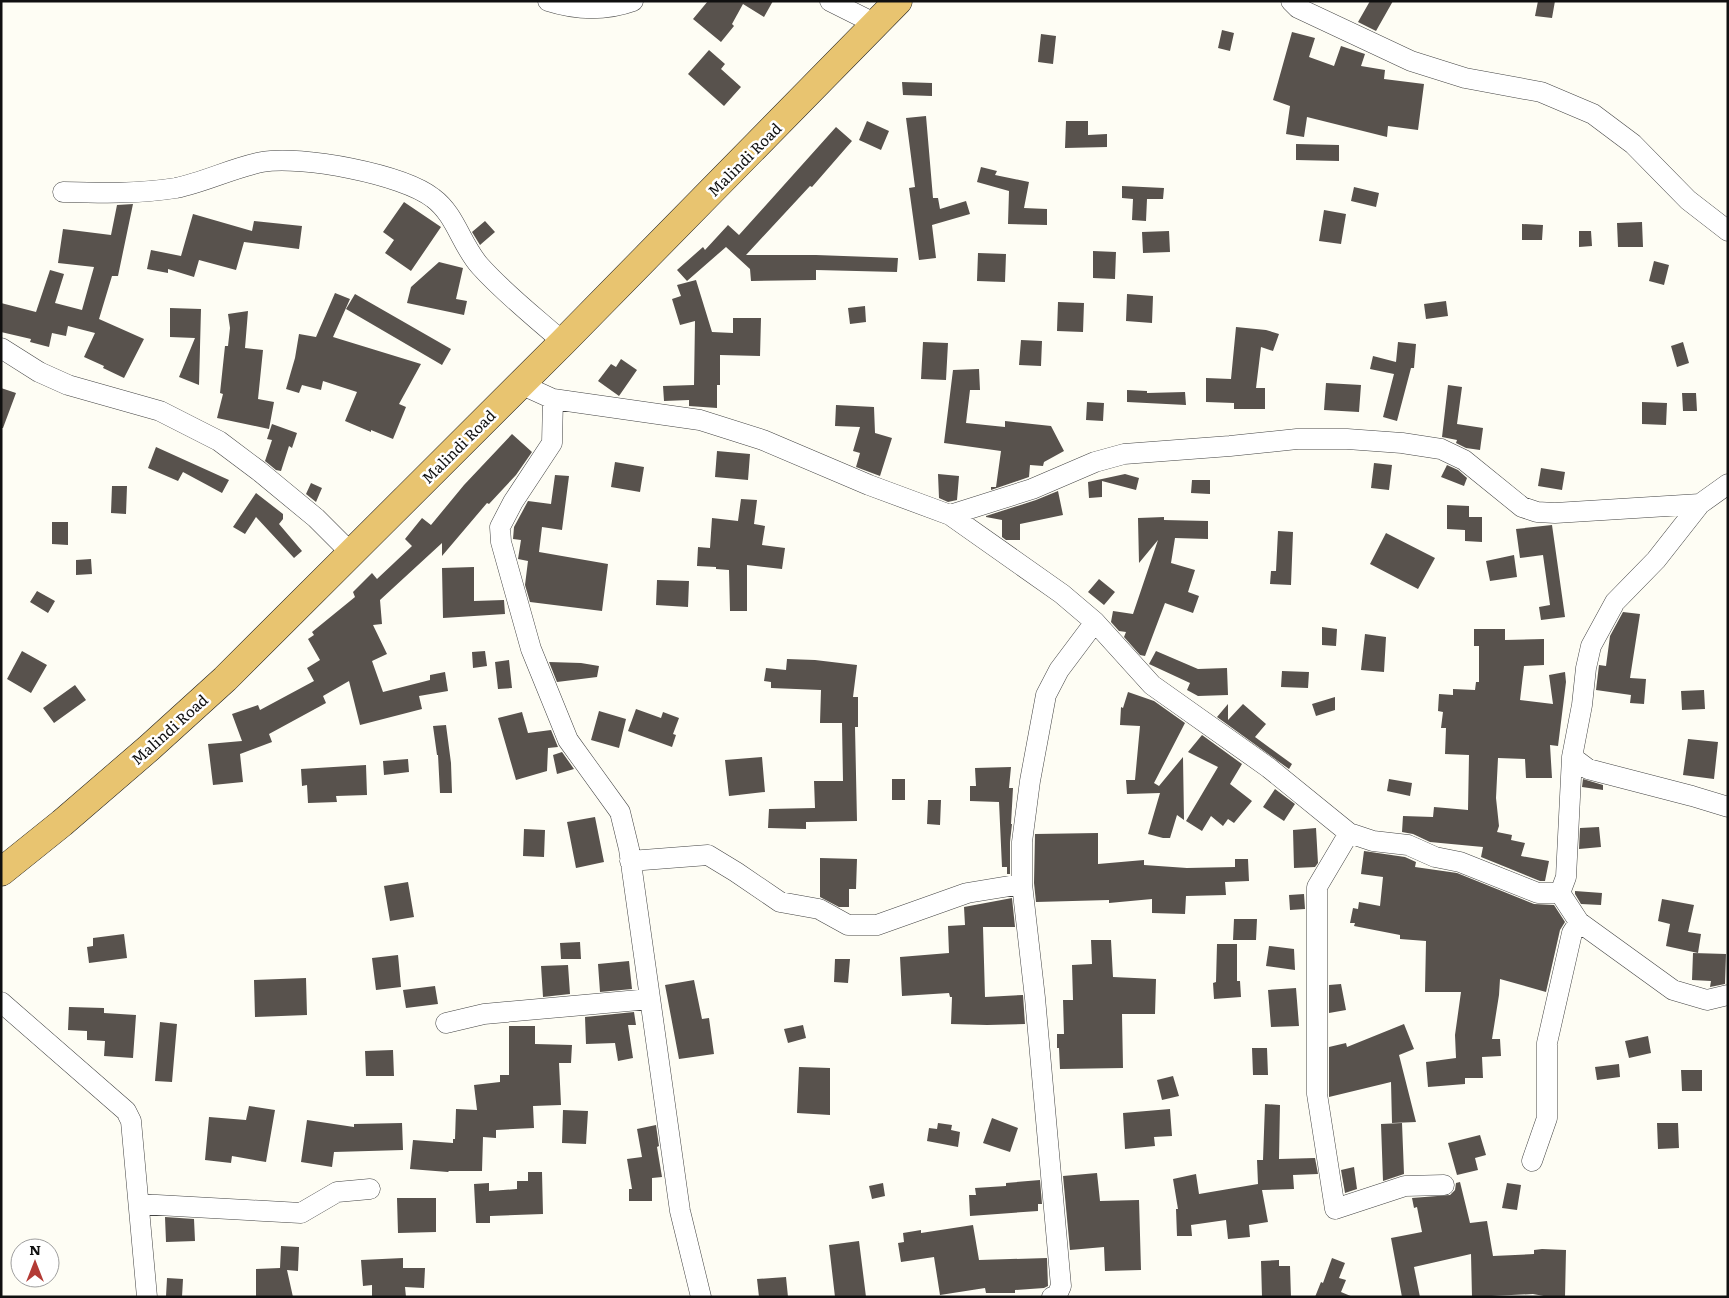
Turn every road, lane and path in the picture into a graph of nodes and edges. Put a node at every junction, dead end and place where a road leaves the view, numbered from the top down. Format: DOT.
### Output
graph roads {
  1 [pos="548,1"];
  2 [pos="633,1"];
  3 [pos="830,1"];
  4 [pos="898,1"];
  5 [pos="1291,1"];
  6 [pos="876,24"];
  7 [pos="63,192"];
  8 [pos="1728,231"];
  9 [pos="563,342"];
  10 [pos="1,348"];
  11 [pos="520,384"];
  12 [pos="552,399"];
  13 [pos="1728,484"];
  14 [pos="1700,504"];
  15 [pos="950,515"];
  16 [pos="351,553"];
  17 [pos="1095,622"];
  18 [pos="1572,757"];
  19 [pos="1728,807"];
  20 [pos="1349,833"];
  21 [pos="630,861"];
  22 [pos="1,872"];
  23 [pos="1022,884"];
  24 [pos="1560,893"];
  25 [pos="1579,922"];
  26 [pos="1728,995"];
  27 [pos="650,999"];
  28 [pos="1,1002"];
  29 [pos="446,1023"];
  30 [pos="1532,1161"];
  31 [pos="1444,1184"];
  32 [pos="370,1189"];
  33 [pos="139,1204"];
  34 [pos="147,1297"];
  35 [pos="701,1297"];
  36 [pos="1052,1297"];
  1 -- 2 [label="street"];
  3 -- 6 [label="street"];
  4 -- 6 [label="highway, Malindi Road"];
  5 -- 8 [label="street"];
  6 -- 9 [label="highway, Malindi Road"];
  7 -- 9 [label="street"];
  9 -- 11 [label="highway, Malindi Road"];
  10 -- 16 [label="street"];
  11 -- 12 [label="street"];
  11 -- 16 [label="highway, Malindi Road"];
  12 -- 15 [label="street"];
  12 -- 21 [label="street"];
  13 -- 14 [label="street"];
  14 -- 15 [label="street"];
  14 -- 18 [label="street"];
  15 -- 17 [label="street"];
  16 -- 22 [label="highway, Malindi Road"];
  17 -- 20 [label="street"];
  17 -- 23 [label="street"];
  18 -- 19 [label="street"];
  18 -- 24 [label="street"];
  20 -- 24 [label="street"];
  20 -- 31 [label="street"];
  21 -- 23 [label="street"];
  21 -- 27 [label="street"];
  23 -- 36 [label="street"];
  24 -- 25 [label="street"];
  25 -- 26 [label="street"];
  25 -- 30 [label="street"];
  27 -- 29 [label="street"];
  27 -- 35 [label="street"];
  28 -- 33 [label="street"];
  32 -- 33 [label="street"];
  33 -- 34 [label="street"];
}
